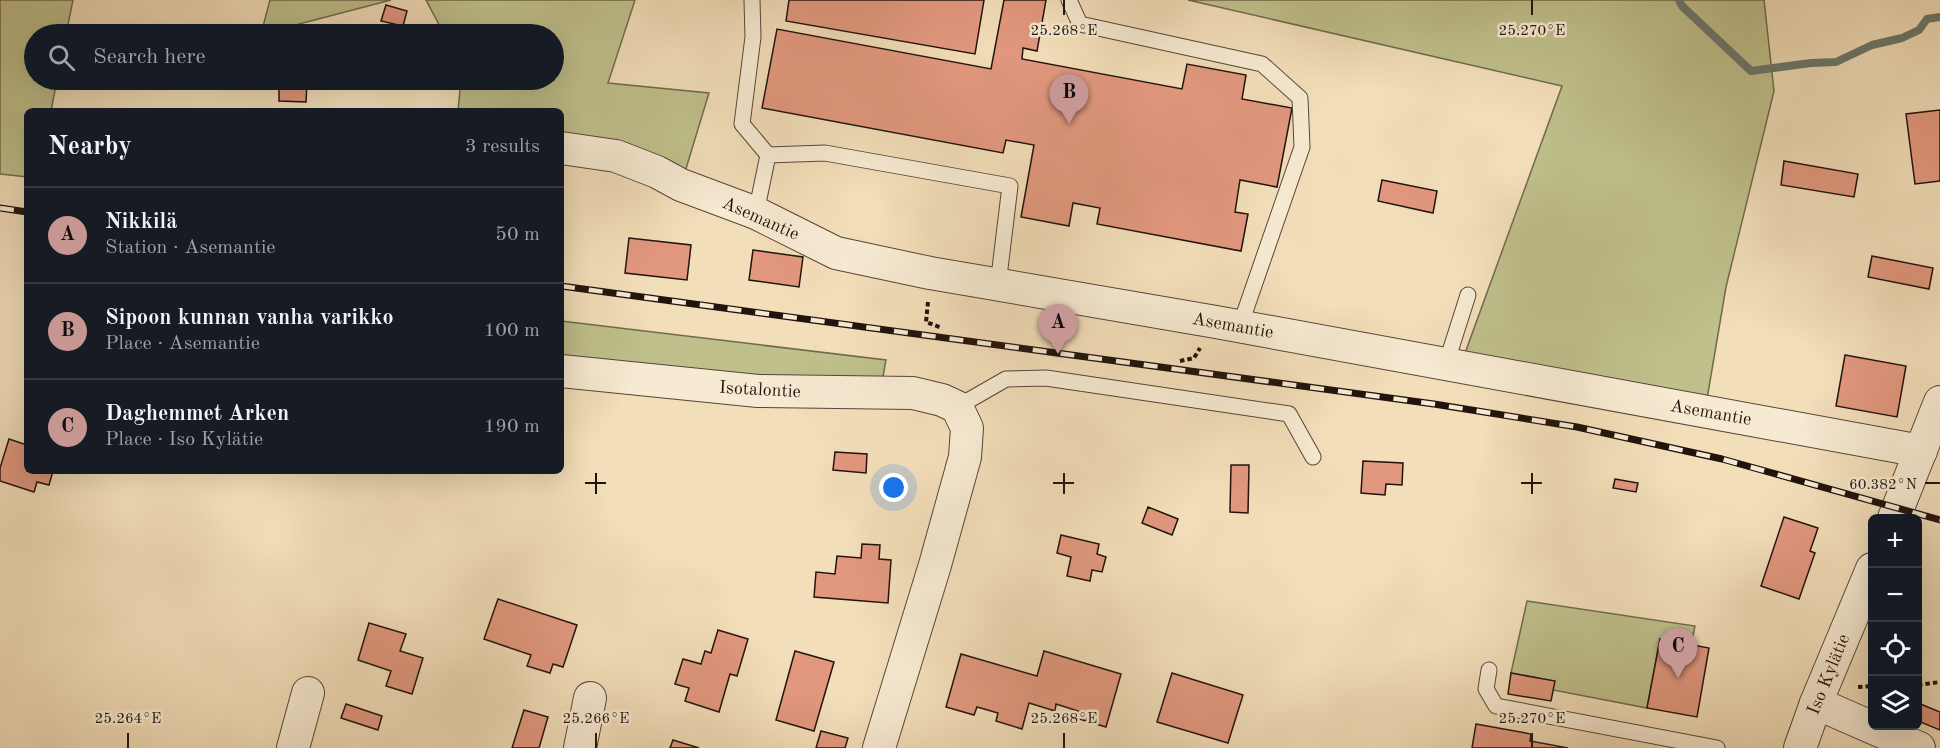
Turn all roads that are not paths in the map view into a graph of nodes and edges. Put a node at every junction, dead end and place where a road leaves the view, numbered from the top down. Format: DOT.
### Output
graph roads {
  1 [pos="752,0"];
  2 [pos="1069,0"];
  3 [pos="564,148"];
  4 [pos="768,155"];
  5 [pos="756,213"];
  6 [pos="998,285"];
  7 [pos="1468,295"];
  8 [pos="1240,326"];
  9 [pos="1446,364"];
  10 [pos="564,371"];
  11 [pos="1940,402"];
  12 [pos="957,407"];
  13 [pos="1921,451"];
  14 [pos="1313,457"];
  15 [pos="1896,514"];
  16 [pos="1868,579"];
  17 [pos="1489,670"];
  18 [pos="308,693"];
  19 [pos="590,698"];
  20 [pos="1816,703"];
  21 [pos="293,748"];
  22 [pos="580,748"];
  23 [pos="879,748"];
  24 [pos="1717,748"];
  25 [pos="1800,748"];
  26 [pos="1919,748"];
  1 -- 4 [label="lane"];
  2 -- 8 [label="lane"];
  3 -- 5 [label="street, Asemantie"];
  4 -- 5 [label="lane"];
  4 -- 6 [label="lane"];
  5 -- 6 [label="street, Asemantie"];
  6 -- 8 [label="street, Asemantie"];
  7 -- 9 [label="lane"];
  8 -- 9 [label="street, Asemantie"];
  9 -- 13 [label="street, Asemantie"];
  10 -- 12 [label="street, Isotalontie"];
  11 -- 13 [label="street"];
  12 -- 14 [label="lane"];
  12 -- 23 [label="street"];
  13 -- 15 [label="street"];
  16 -- 20 [label="street, Iso Kylätie"];
  17 -- 24 [label="lane"];
  18 -- 21 [label="street"];
  19 -- 22 [label="street"];
  20 -- 25 [label="street, Iso Kylätie"];
  20 -- 26 [label="street"];
}
